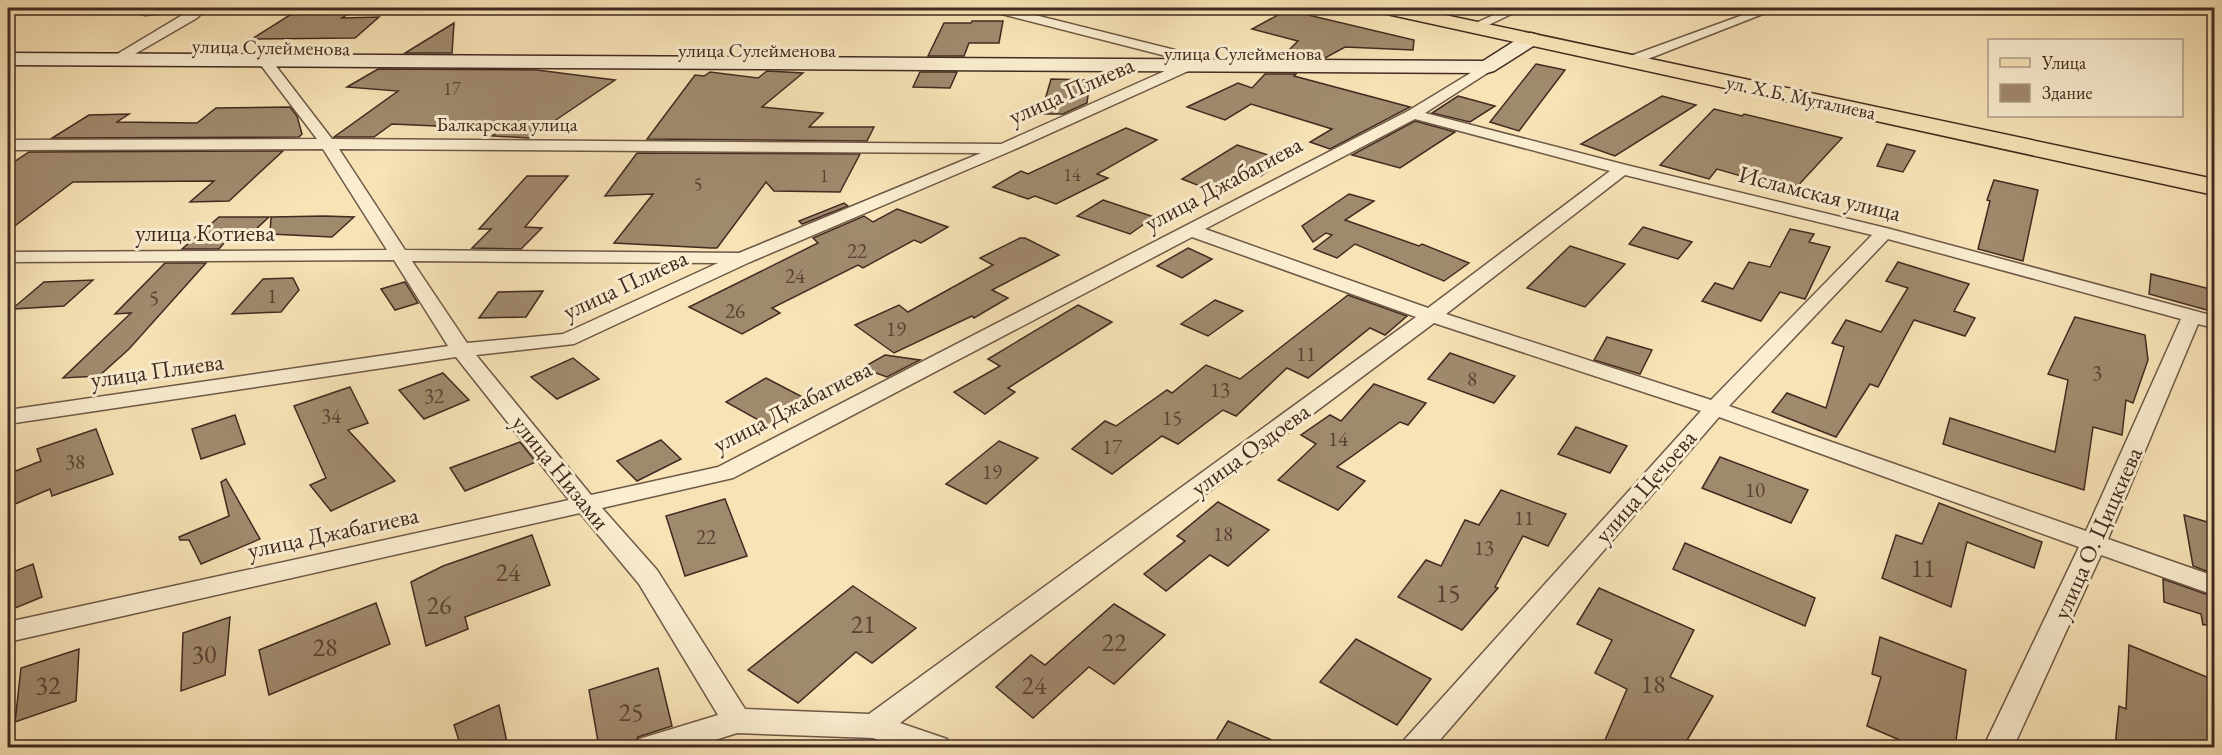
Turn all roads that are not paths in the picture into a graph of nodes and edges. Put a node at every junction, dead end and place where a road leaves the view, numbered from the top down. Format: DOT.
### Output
graph roads {
  1 [pos="175,8"];
  2 [pos="201,8"];
  3 [pos="994,8"];
  4 [pos="1386,8"];
  5 [pos="1518,8"];
  6 [pos="1772,8"];
  7 [pos="145,11"];
  8 [pos="1473,27"];
  9 [pos="1530,39"];
  10 [pos="8,46"];
  11 [pos="141,46"];
  12 [pos="1170,53"];
  13 [pos="1507,54"];
  14 [pos="8,59"];
  15 [pos="116,59"];
  16 [pos="264,60"];
  17 [pos="1630,61"];
  18 [pos="1190,65"];
  19 [pos="1487,67"];
  20 [pos="1413,114"];
  21 [pos="8,144"];
  22 [pos="328,144"];
  23 [pos="1005,148"];
  24 [pos="1623,169"];
  25 [pos="2214,187"];
  26 [pos="1190,230"];
  27 [pos="1884,233"];
  28 [pos="402,255"];
  29 [pos="8,257"];
  30 [pos="744,258"];
  31 [pos="1431,316"];
  32 [pos="2203,319"];
  33 [pos="461,350"];
  34 [pos="1715,408"];
  35 [pos="8,417"];
  36 [pos="586,505"];
  37 [pos="2094,542"];
  38 [pos="2214,586"];
  39 [pos="8,632"];
  40 [pos="737,721"];
  41 [pos="874,726"];
  42 [pos="649,747"];
  43 [pos="937,747"];
  44 [pos="1415,747"];
  45 [pos="1998,747"];
  1 -- 7 [label="street"];
  2 -- 11 [label="street"];
  3 -- 12 [label="street"];
  4 -- 8 [label="main road, ул. Х.Б. Муталиева"];
  5 -- 8 [label="street"];
  6 -- 17 [label="street"];
  8 -- 9 [label="main road, ул. Х.Б. Муталиева"];
  9 -- 13 [label="main road, улица Джабагиева"];
  9 -- 17 [label="main road, ул. Х.Б. Муталиева"];
  10 -- 11 [label="main road, улица Сулейменова"];
  11 -- 12 [label="main road, улица Сулейменова"];
  11 -- 15 [label="street"];
  12 -- 13 [label="main road, улица Сулейменова"];
  13 -- 19 [label="main road, улица Джабагиева"];
  14 -- 15 [label="main road, улица Сулейменова"];
  15 -- 16 [label="main road, улица Сулейменова"];
  16 -- 18 [label="main road, улица Сулейменова"];
  16 -- 22 [label="street, улица Низами"];
  17 -- 25 [label="main road, ул. Х.Б. Муталиева"];
  18 -- 19 [label="main road, улица Сулейменова"];
  18 -- 23 [label="street, улица Плиева"];
  19 -- 20 [label="street, улица Джабагиева"];
  20 -- 24 [label="street, Исламская улица"];
  20 -- 26 [label="street, улица Джабагиева"];
  21 -- 22 [label="street, Балкарская улица"];
  22 -- 23 [label="street, Балкарская улица"];
  22 -- 28 [label="street, улица Низами"];
  23 -- 30 [label="street, улица Плиева"];
  24 -- 27 [label="street, Исламская улица"];
  24 -- 31 [label="street, улица Оздоева"];
  26 -- 31 [label="street"];
  26 -- 36 [label="street, улица Джабагиева"];
  27 -- 32 [label="street, Исламская улица"];
  27 -- 34 [label="street, улица Цечоева"];
  28 -- 29 [label="street, улица Котиева"];
  28 -- 30 [label="street, улица Котиева"];
  28 -- 33 [label="street, улица Низами"];
  30 -- 33 [label="street, улица Плиева"];
  31 -- 34 [label="street"];
  31 -- 41 [label="street, улица Оздоева"];
  32 -- 37 [label="street, улица О. Цицкиева"];
  33 -- 35 [label="street, улица Плиева"];
  33 -- 36 [label="street, улица Низами"];
  34 -- 37 [label="street"];
  34 -- 44 [label="street, улица Цечоева"];
  36 -- 39 [label="street, улица Джабагиева"];
  36 -- 40 [label="street, улица Низами"];
  37 -- 38 [label="street"];
  37 -- 45 [label="street, улица О. Цицкиева"];
  40 -- 41 [label="street"];
  40 -- 42 [label="street"];
  41 -- 43 [label="street"];
}
